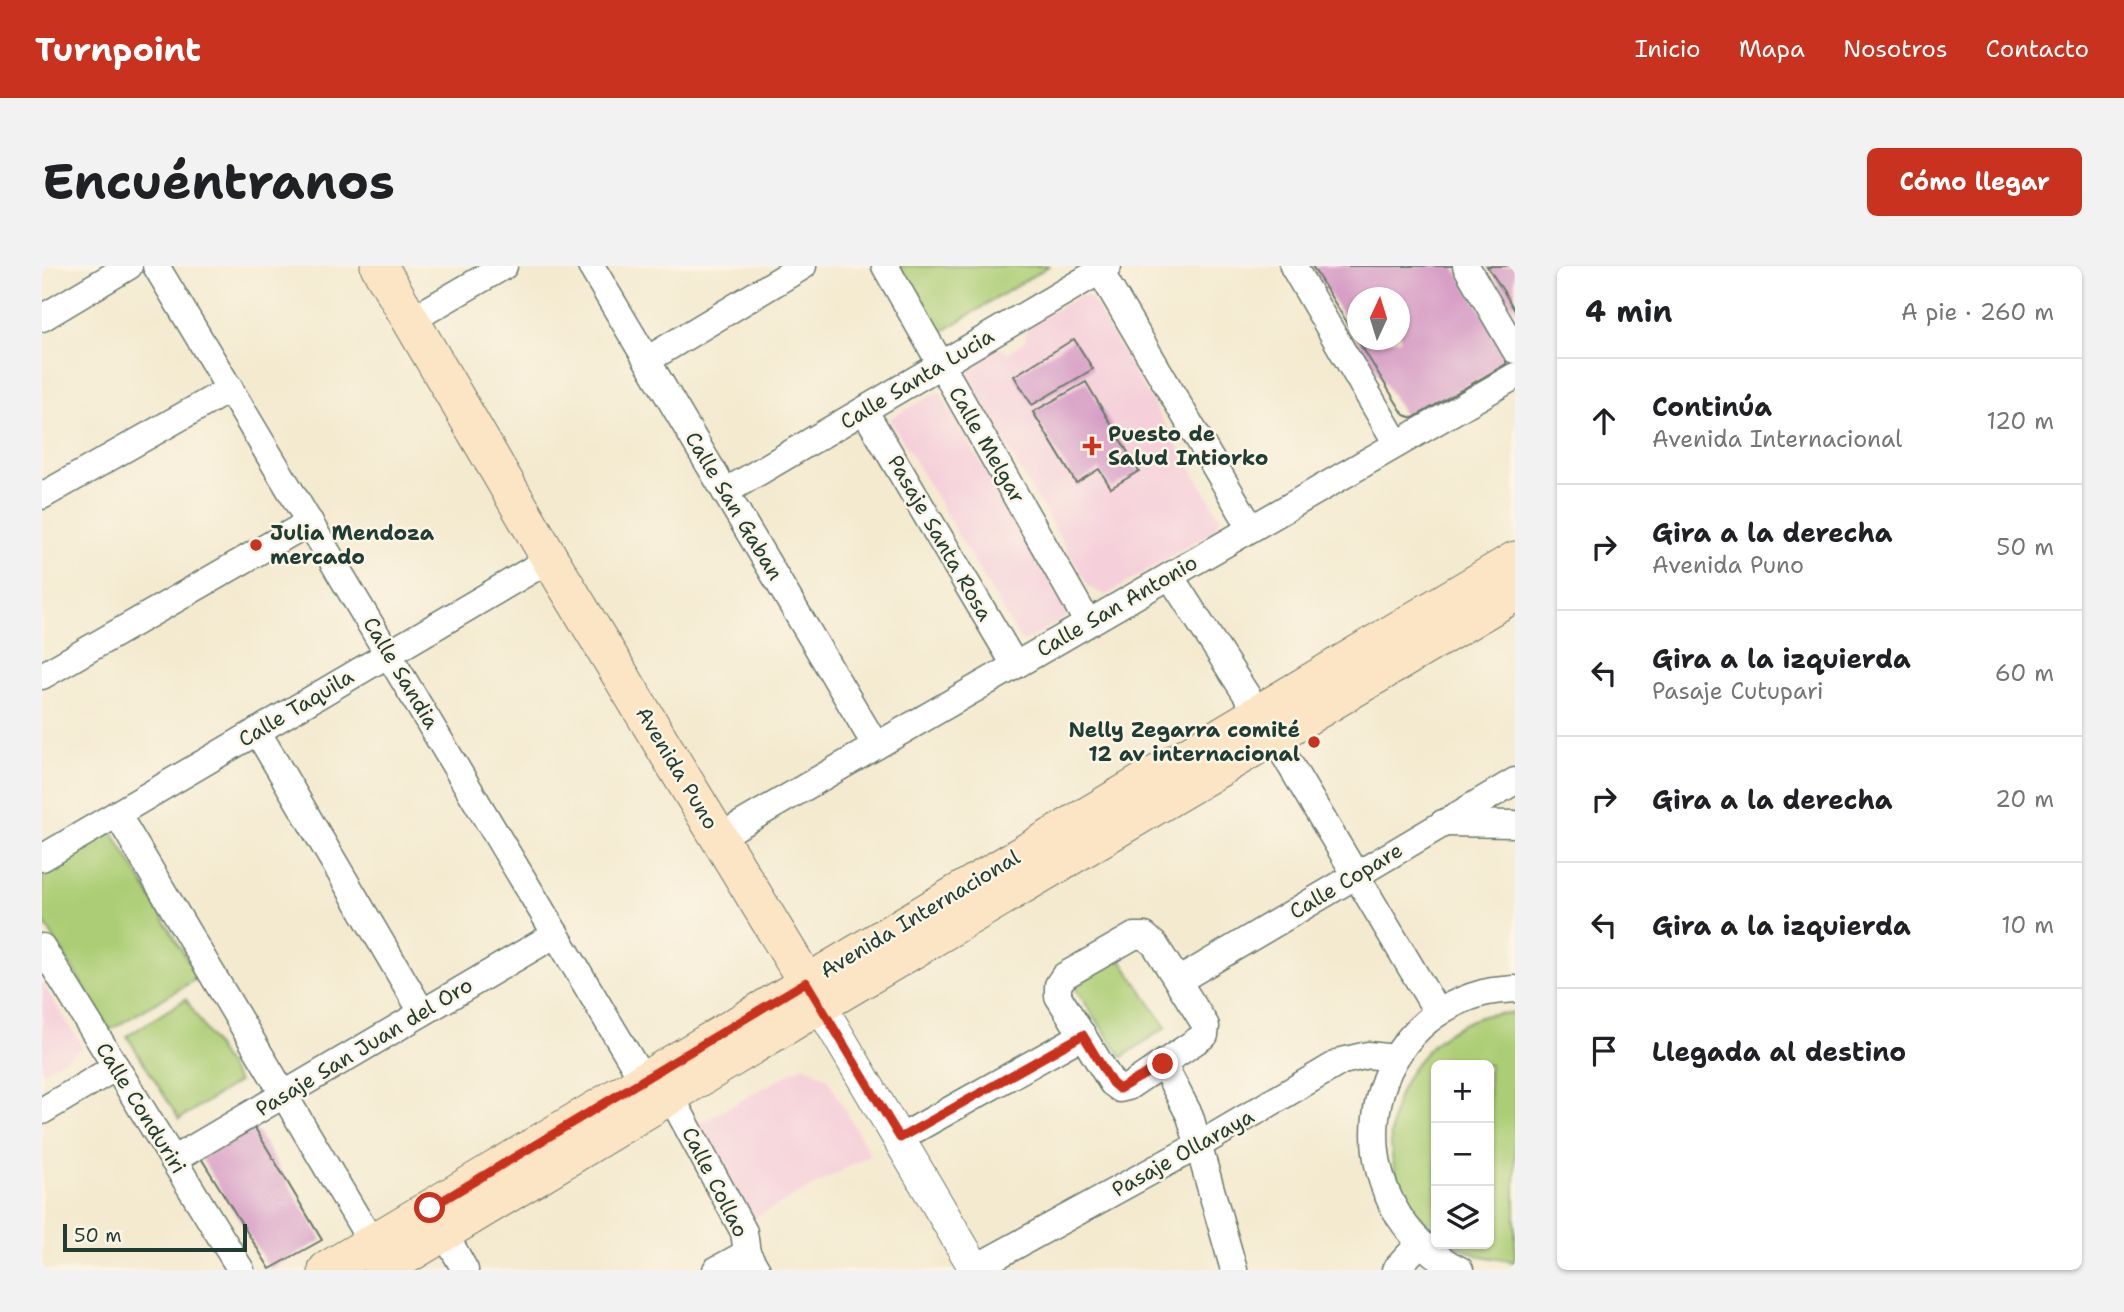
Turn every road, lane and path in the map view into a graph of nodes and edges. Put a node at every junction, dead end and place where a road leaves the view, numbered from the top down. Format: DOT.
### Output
graph roads {
  1 [pos="129,266"];
  2 [pos="156,266"];
  3 [pos="379,266"];
  4 [pos="504,266"];
  5 [pos="591,266"];
  6 [pos="803,266"];
  7 [pos="885,266"];
  8 [pos="1293,266"];
  9 [pos="1466,266"];
  10 [pos="1102,268"];
  11 [pos="42,318"];
  12 [pos="411,320"];
  13 [pos="1515,350"];
  14 [pos="646,360"];
  15 [pos="941,365"];
  16 [pos="1515,376"];
  17 [pos="230,388"];
  18 [pos="864,410"];
  19 [pos="1397,444"];
  20 [pos="725,492"];
  21 [pos="42,496"];
  22 [pos="310,522"];
  23 [pos="1251,528"];
  24 [pos="550,559"];
  25 [pos="1515,560"];
  26 [pos="1170,576"];
  27 [pos="1515,593"];
  28 [pos="1088,623"];
  29 [pos="389,653"];
  30 [pos="1015,666"];
  31 [pos="42,676"];
  32 [pos="1265,724"];
  33 [pos="257,732"];
  34 [pos="876,746"];
  35 [pos="1515,781"];
  36 [pos="117,814"];
  37 [pos="1443,823"];
  38 [pos="1515,824"];
  39 [pos="719,837"];
  40 [pos="42,858"];
  41 [pos="1356,876"];
  42 [pos="555,933"];
  43 [pos="42,947"];
  44 [pos="1178,981"];
  45 [pos="1515,989"];
  46 [pos="813,993"];
  47 [pos="422,1013"];
  48 [pos="1438,1013"];
  49 [pos="1083,1035"];
  50 [pos="1395,1058"];
  51 [pos="1163,1064"];
  52 [pos="116,1067"];
  53 [pos="657,1088"];
  54 [pos="286,1094"];
  55 [pos="42,1111"];
  56 [pos="900,1138"];
  57 [pos="1199,1145"];
  58 [pos="173,1160"];
  59 [pos="437,1220"];
  60 [pos="1420,1243"];
  61 [pos="377,1256"];
  62 [pos="752,1262"];
  63 [pos="976,1269"];
  64 [pos="241,1270"];
  65 [pos="327,1270"];
  66 [pos="465,1270"];
  67 [pos="716,1270"];
  68 [pos="1234,1270"];
  69 [pos="1395,1270"];
  70 [pos="1460,1270"];
  1 -- 11 [label="street"];
  2 -- 17 [label="street, Calle Sandia"];
  3 -- 12 [label="main road, Avenida Puno"];
  4 -- 12 [label="street"];
  5 -- 14 [label="street, Calle San Gaban"];
  6 -- 14 [label="street"];
  7 -- 15 [label="street, Calle Melgar"];
  8 -- 19 [label="street"];
  9 -- 13 [label="street"];
  10 -- 15 [label="street, Calle Santa Lucia"];
  10 -- 23 [label="street"];
  12 -- 24 [label="main road, Avenida Puno"];
  14 -- 20 [label="street, Calle San Gaban"];
  15 -- 18 [label="street, Calle Santa Lucia"];
  15 -- 28 [label="street, Calle Melgar"];
  16 -- 19 [label="street, Calle San Antonio"];
  17 -- 21 [label="street"];
  17 -- 22 [label="street, Calle Sandia"];
  18 -- 20 [label="street, Calle Santa Lucia"];
  18 -- 30 [label="street, Pasaje Santa Rosa"];
  19 -- 23 [label="street, Calle San Antonio"];
  20 -- 34 [label="street, Calle San Gaban"];
  22 -- 29 [label="street, Calle Sandia"];
  22 -- 31 [label="street"];
  23 -- 26 [label="street, Calle San Antonio"];
  24 -- 29 [label="street, Calle Taquila"];
  24 -- 39 [label="main road, Avenida Puno"];
  25 -- 32 [label="main road, Avenida Internacional"];
  26 -- 28 [label="street, Calle San Antonio"];
  26 -- 32 [label="street"];
  27 -- 32 [label="main road, Avenida Internacional"];
  28 -- 30 [label="street, Calle San Antonio"];
  29 -- 33 [label="street, Calle Taquila"];
  29 -- 42 [label="street, Calle Sandia"];
  30 -- 34 [label="street, Calle San Antonio"];
  32 -- 41 [label="street"];
  32 -- 46 [label="main road, Avenida Internacional"];
  33 -- 36 [label="street, Calle Taquila"];
  33 -- 47 [label="street"];
  34 -- 39 [label="street, Calle San Antonio"];
  35 -- 37 [label="street, Calle Copare"];
  36 -- 40 [label="street, Calle Taquila"];
  36 -- 54 [label="street"];
  37 -- 38 [label="street"];
  37 -- 41 [label="street, Calle Copare"];
  39 -- 46 [label="main road, Avenida Puno"];
  41 -- 44 [label="street, Calle Copare"];
  41 -- 48 [label="street"];
  42 -- 47 [label="street, Pasaje San Juan del Oro"];
  42 -- 53 [label="street, Calle Sandia"];
  43 -- 52 [label="street, Calle Conduriri"];
  44 -- 49 [label="street"];
  44 -- 51 [label="street"];
  45 -- 48 [label="street"];
  46 -- 53 [label="main road, Avenida Internacional"];
  46 -- 56 [label="street, Avenida Puno"];
  47 -- 54 [label="street, Pasaje San Juan del Oro"];
  48 -- 50 [label="street"];
  49 -- 51 [label="street"];
  49 -- 56 [label="street"];
  50 -- 57 [label="street, Pasaje Ollaraya"];
  50 -- 60 [label="street"];
  51 -- 57 [label="street"];
  52 -- 55 [label="street"];
  52 -- 58 [label="street, Calle Conduriri"];
  53 -- 59 [label="main road, Avenida Internacional"];
  53 -- 62 [label="street, Calle Collao"];
  54 -- 58 [label="street, Pasaje San Juan del Oro"];
  54 -- 61 [label="street"];
  56 -- 63 [label="street, Avenida Puno"];
  57 -- 63 [label="street, Pasaje Ollaraya"];
  57 -- 68 [label="street"];
  58 -- 64 [label="street, Calle Conduriri"];
  59 -- 61 [label="main road, Avenida Internacional"];
  59 -- 66 [label="street"];
  60 -- 69 [label="street"];
  60 -- 70 [label="street"];
  61 -- 65 [label="main road, Avenida Internacional"];
  62 -- 67 [label="street"];
}
